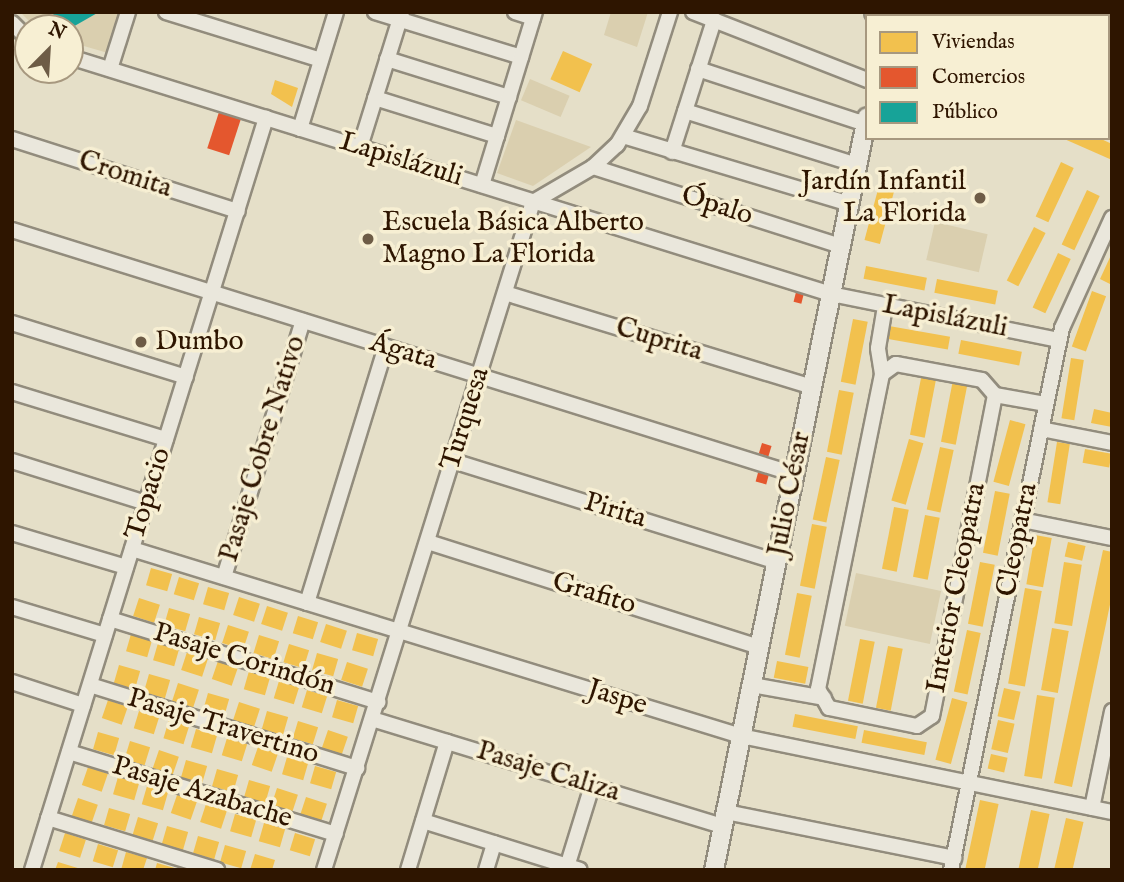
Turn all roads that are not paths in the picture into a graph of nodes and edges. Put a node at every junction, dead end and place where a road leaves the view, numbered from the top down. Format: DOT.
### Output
graph roads {
  1 [pos="128,12"];
  2 [pos="166,12"];
  3 [pos="336,12"];
  4 [pos="375,12"];
  5 [pos="515,12"];
  6 [pos="670,12"];
  7 [pos="693,12"];
  8 [pos="534,15"];
  9 [pos="401,16"];
  10 [pos="714,20"];
  11 [pos="521,57"];
  12 [pos="387,59"];
  13 [pos="321,60"];
  14 [pos="84,61"];
  15 [pos="110,69"];
  16 [pos="698,69"];
  17 [pos="865,79"];
  18 [pos="509,97"];
  19 [pos="375,98"];
  20 [pos="685,111"];
  21 [pos="266,118"];
  22 [pos="865,121"];
  23 [pos="865,126"];
  24 [pos="300,128"];
  25 [pos="497,136"];
  26 [pos="623,136"];
  27 [pos="12,139"];
  28 [pos="360,147"];
  29 [pos="672,152"];
  30 [pos="857,165"];
  31 [pos="593,167"];
  32 [pos="482,185"];
  33 [pos="533,201"];
  34 [pos="849,204"];
  35 [pos="238,211"];
  36 [pos="1112,218"];
  37 [pos="12,230"];
  38 [pos="841,246"];
  39 [pos="212,292"];
  40 [pos="505,293"];
  41 [pos="831,294"];
  42 [pos="885,306"];
  43 [pos="303,321"];
  44 [pos="12,323"];
  45 [pos="1059,340"];
  46 [pos="386,347"];
  47 [pos="882,374"];
  48 [pos="479,376"];
  49 [pos="186,377"];
  50 [pos="812,387"];
  51 [pos="12,392"];
  52 [pos="995,395"];
  53 [pos="1046,404"];
  54 [pos="1041,429"];
  55 [pos="166,439"];
  56 [pos="1112,443"];
  57 [pos="12,461"];
  58 [pos="453,461"];
  59 [pos="794,474"];
  60 [pos="146,503"];
  61 [pos="1023,520"];
  62 [pos="12,533"];
  63 [pos="1112,538"];
  64 [pos="428,542"];
  65 [pos="132,549"];
  66 [pos="776,562"];
  67 [pos="126,567"];
  68 [pos="223,578"];
  69 [pos="307,603"];
  70 [pos="12,607"];
  71 [pos="110,619"];
  72 [pos="400,632"];
  73 [pos="105,635"];
  74 [pos="759,646"];
  75 [pos="12,682"];
  76 [pos="90,685"];
  77 [pos="752,685"];
  78 [pos="824,698"];
  79 [pos="378,702"];
  80 [pos="83,705"];
  81 [pos="1112,711"];
  82 [pos="372,719"];
  83 [pos="741,736"];
  84 [pos="447,742"];
  85 [pos="69,752"];
  86 [pos="357,768"];
  87 [pos="969,783"];
  88 [pos="592,786"];
  89 [pos="1092,808"];
  90 [pos="1112,812"];
  91 [pos="48,818"];
  92 [pos="724,819"];
  93 [pos="424,821"];
  94 [pos="336,834"];
  95 [pos="495,843"];
  96 [pos="953,864"];
  97 [pos="571,868"];
  98 [pos="32,870"];
  99 [pos="217,870"];
  100 [pos="324,870"];
  101 [pos="408,870"];
  102 [pos="486,870"];
  103 [pos="714,870"];
  1 -- 15 [label="street"];
  2 -- 13 [label="street"];
  3 -- 13 [label="street"];
  4 -- 9 [label="street"];
  5 -- 8 [label="street"];
  6 -- 26 [label="street"];
  7 -- 10 [label="street"];
  8 -- 11 [label="street"];
  9 -- 11 [label="street"];
  9 -- 12 [label="street"];
  10 -- 16 [label="street"];
  10 -- 17 [label="street"];
  11 -- 18 [label="street"];
  12 -- 18 [label="street"];
  12 -- 19 [label="street"];
  13 -- 24 [label="street"];
  14 -- 15 [label="street, Lapislázuli"];
  15 -- 21 [label="street, Lapislázuli"];
  16 -- 20 [label="street"];
  16 -- 22 [label="street"];
  18 -- 25 [label="street"];
  19 -- 25 [label="street"];
  19 -- 28 [label="street"];
  20 -- 29 [label="street"];
  20 -- 30 [label="street"];
  21 -- 24 [label="street, Lapislázuli"];
  21 -- 35 [label="street, Topacio"];
  23 -- 30 [label="street, Julio César"];
  24 -- 28 [label="street, Lapislázuli"];
  25 -- 32 [label="street"];
  26 -- 29 [label="street"];
  26 -- 31 [label="street"];
  27 -- 35 [label="street, Cromita"];
  28 -- 32 [label="street, Lapislázuli"];
  29 -- 34 [label="street"];
  30 -- 34 [label="street, Julio César"];
  31 -- 33 [label="street"];
  31 -- 38 [label="street, Ópalo"];
  32 -- 33 [label="street, Lapislázuli"];
  33 -- 40 [label="street, Turquesa"];
  33 -- 41 [label="street, Lapislázuli"];
  34 -- 38 [label="street, Julio César"];
  35 -- 39 [label="street, Topacio"];
  36 -- 45 [label="street, Cleopatra"];
  37 -- 39 [label="street, Ágata"];
  38 -- 41 [label="street, Julio César"];
  39 -- 43 [label="street, Ágata"];
  39 -- 49 [label="street, Topacio"];
  40 -- 48 [label="street, Turquesa"];
  40 -- 50 [label="street, Cuprita"];
  41 -- 42 [label="street, Lapislázuli"];
  41 -- 50 [label="street, Julio César"];
  42 -- 45 [label="street, Lapislázuli"];
  42 -- 47 [label="street"];
  43 -- 46 [label="street, Ágata"];
  43 -- 68 [label="street, Pasaje Cobre Nativo"];
  44 -- 49 [label="street"];
  45 -- 53 [label="street, Cleopatra"];
  46 -- 48 [label="street, Ágata"];
  46 -- 69 [label="street"];
  47 -- 52 [label="street"];
  47 -- 78 [label="street"];
  48 -- 58 [label="street, Turquesa"];
  48 -- 59 [label="street, Ágata"];
  49 -- 55 [label="street, Topacio"];
  50 -- 59 [label="street, Julio César"];
  51 -- 55 [label="street"];
  52 -- 53 [label="street"];
  52 -- 78 [label="street, Interior Cleopatra"];
  53 -- 54 [label="street, Cleopatra"];
  54 -- 56 [label="street"];
  54 -- 61 [label="street, Cleopatra"];
  55 -- 60 [label="street, Topacio"];
  57 -- 60 [label="street"];
  58 -- 64 [label="street, Turquesa"];
  58 -- 66 [label="street, Pirita"];
  59 -- 66 [label="street, Julio César"];
  60 -- 65 [label="street, Topacio"];
  61 -- 63 [label="street, Interior Cleopatra"];
  61 -- 87 [label="street, Cleopatra"];
  62 -- 67 [label="street"];
  64 -- 72 [label="street, Turquesa"];
  64 -- 74 [label="street, Grafito"];
  65 -- 67 [label="street, Topacio"];
  65 -- 68 [label="street, Jaspe"];
  66 -- 74 [label="street, Julio César"];
  67 -- 71 [label="street, Topacio"];
  68 -- 69 [label="street, Jaspe"];
  69 -- 72 [label="street, Jaspe"];
  70 -- 73 [label="street"];
  71 -- 73 [label="street, Topacio"];
  71 -- 79 [label="street, Pasaje Corindón"];
  72 -- 79 [label="street, Turquesa"];
  72 -- 83 [label="street, Jaspe"];
  73 -- 76 [label="street, Topacio"];
  74 -- 77 [label="street, Julio César"];
  75 -- 80 [label="street"];
  76 -- 80 [label="street, Topacio"];
  76 -- 86 [label="street, Pasaje Travertino"];
  77 -- 78 [label="street"];
  77 -- 83 [label="street, Julio César"];
  79 -- 82 [label="street, Turquesa"];
  80 -- 85 [label="street, Topacio"];
  81 -- 89 [label="street"];
  82 -- 84 [label="street, Pasaje Caliza"];
  82 -- 86 [label="street, Turquesa"];
  83 -- 87 [label="street, Jaspe"];
  83 -- 92 [label="street, Julio César"];
  84 -- 88 [label="street, Pasaje Caliza"];
  84 -- 93 [label="street"];
  85 -- 91 [label="street, Topacio"];
  85 -- 94 [label="street, Pasaje Azabache"];
  86 -- 94 [label="street, Turquesa"];
  87 -- 89 [label="street, Jaspe"];
  87 -- 96 [label="street, Cleopatra"];
  88 -- 92 [label="street, Pasaje Caliza"];
  88 -- 97 [label="street"];
  89 -- 90 [label="street, Jaspe"];
  91 -- 98 [label="street, Topacio"];
  91 -- 99 [label="street"];
  92 -- 96 [label="street, Pasaje Caliza"];
  92 -- 103 [label="street, Julio César"];
  93 -- 95 [label="street"];
  93 -- 101 [label="street"];
  94 -- 100 [label="street, Turquesa"];
  95 -- 97 [label="street"];
  95 -- 102 [label="street"];
}
